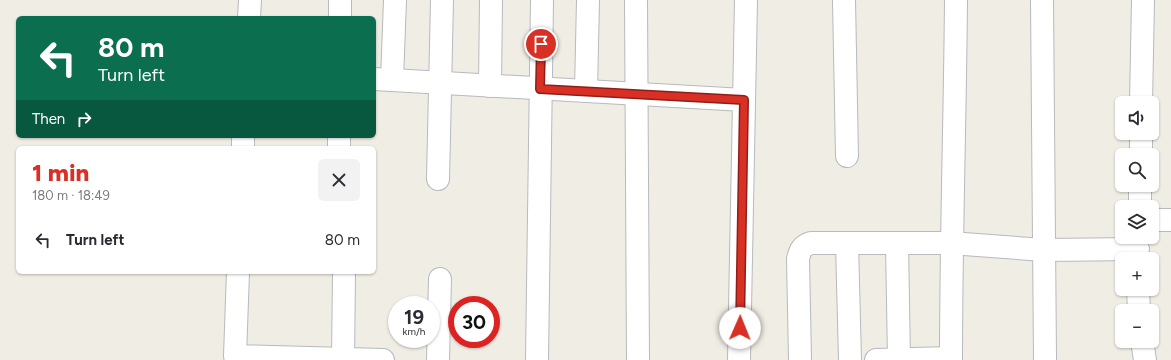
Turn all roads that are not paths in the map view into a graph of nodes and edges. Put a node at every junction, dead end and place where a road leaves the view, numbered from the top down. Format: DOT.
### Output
graph roads {
  1 [pos="250,0"];
  2 [pos="340,0"];
  3 [pos="395,0"];
  4 [pos="442,0"];
  5 [pos="491,0"];
  6 [pos="542,0"];
  7 [pos="588,0"];
  8 [pos="636,0"];
  9 [pos="746,0"];
  10 [pos="844,0"];
  11 [pos="956,0"];
  12 [pos="1042,0"];
  13 [pos="1143,0"];
  14 [pos="249,16"];
  15 [pos="340,16"];
  16 [pos="383,80"];
  17 [pos="442,83"];
  18 [pos="490,86"];
  19 [pos="540,89"];
  20 [pos="586,91"];
  21 [pos="637,94"];
  22 [pos="1142,96"];
  23 [pos="744,100"];
  24 [pos="847,156"];
  25 [pos="438,179"];
  26 [pos="1159,220"];
  27 [pos="1171,220"];
  28 [pos="847,243"];
  29 [pos="897,243"];
  30 [pos="950,243"];
  31 [pos="1138,248"];
  32 [pos="1044,250"];
  33 [pos="238,274"];
  34 [pos="344,274"];
  35 [pos="440,279"];
  36 [pos="235,358"];
  37 [pos="343,359"];
  38 [pos="899,359"];
  39 [pos="951,359"];
  40 [pos="1045,359"];
  41 [pos="383,360"];
  42 [pos="438,360"];
  43 [pos="536,360"];
  44 [pos="638,360"];
  45 [pos="739,360"];
  46 [pos="800,360"];
  47 [pos="850,360"];
  48 [pos="876,360"];
  1 -- 14 [label="street"];
  2 -- 15 [label="street"];
  3 -- 16 [label="street"];
  4 -- 17 [label="street"];
  5 -- 18 [label="street"];
  6 -- 19 [label="street"];
  7 -- 20 [label="street"];
  8 -- 21 [label="street"];
  9 -- 23 [label="street"];
  10 -- 24 [label="street"];
  11 -- 30 [label="street"];
  12 -- 32 [label="street"];
  13 -- 22 [label="street"];
  16 -- 17 [label="street"];
  17 -- 18 [label="street"];
  17 -- 25 [label="street"];
  18 -- 19 [label="street"];
  19 -- 20 [label="street"];
  19 -- 43 [label="street"];
  20 -- 21 [label="street"];
  21 -- 23 [label="street"];
  21 -- 44 [label="street"];
  23 -- 45 [label="street"];
  26 -- 27 [label="street"];
  28 -- 29 [label="street"];
  28 -- 46 [label="street"];
  28 -- 47 [label="street"];
  29 -- 30 [label="street"];
  29 -- 38 [label="street"];
  30 -- 32 [label="street"];
  30 -- 39 [label="street"];
  31 -- 32 [label="street"];
  32 -- 40 [label="street"];
  33 -- 36 [label="street"];
  34 -- 37 [label="street"];
  35 -- 42 [label="street"];
  36 -- 37 [label="street"];
  37 -- 41 [label="street"];
  38 -- 39 [label="street"];
  38 -- 48 [label="street"];
}
